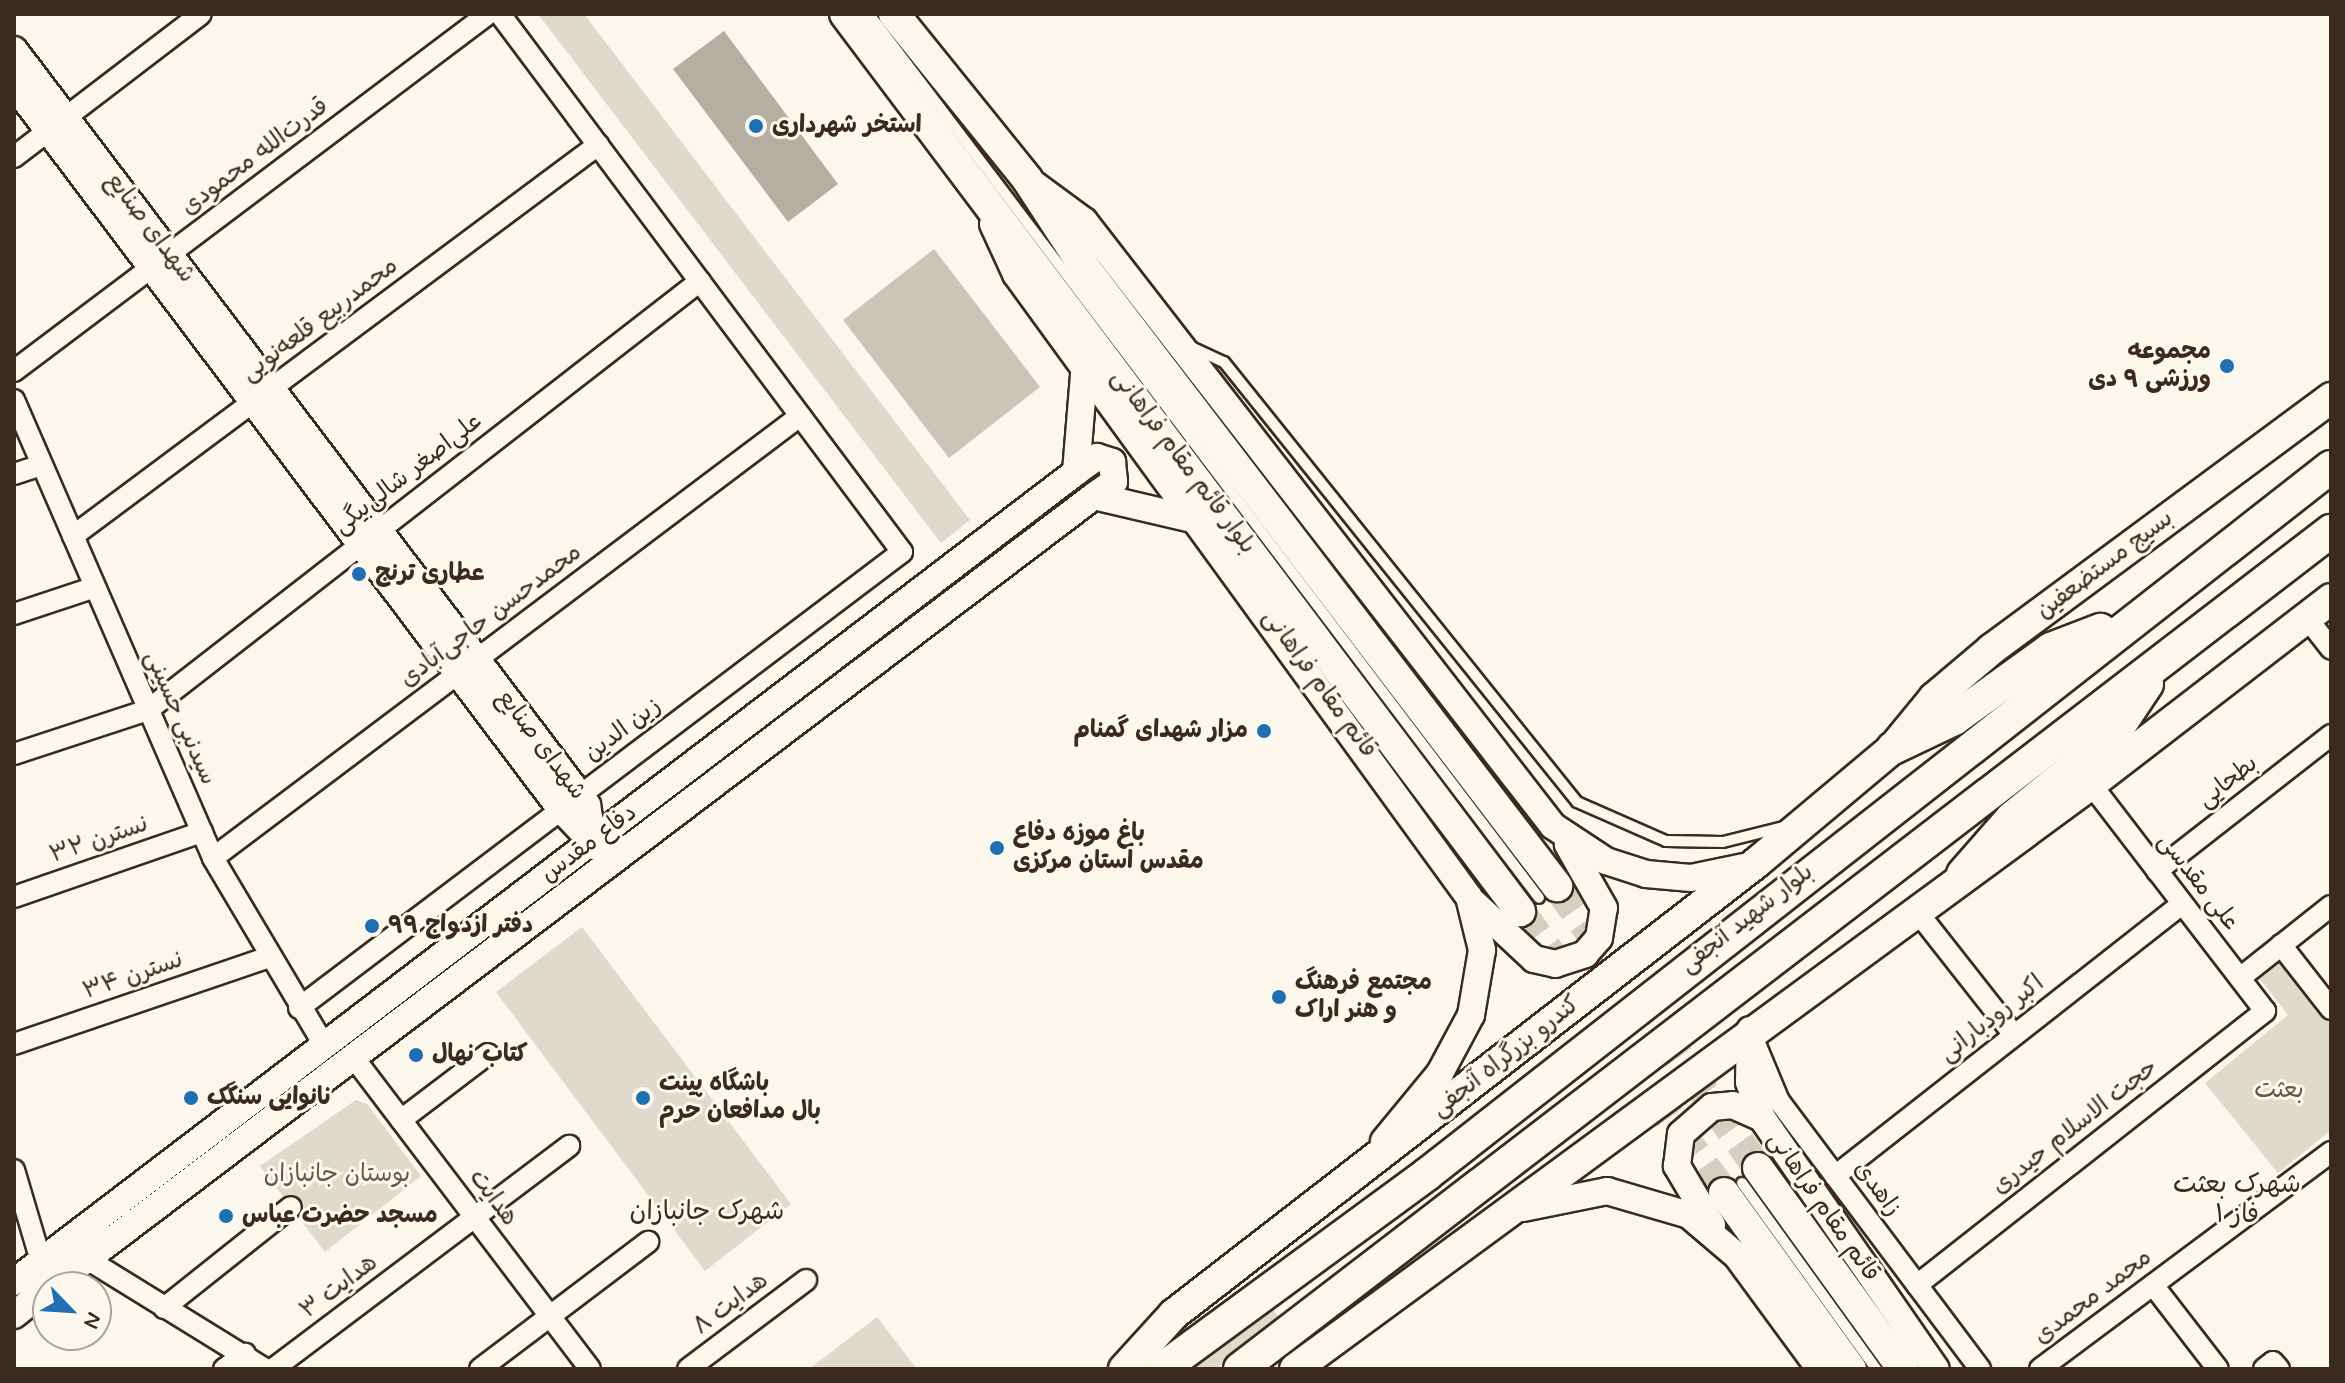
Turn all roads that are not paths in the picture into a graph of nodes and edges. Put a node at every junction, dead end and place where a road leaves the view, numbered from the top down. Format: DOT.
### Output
graph roads {
  1 [pos="201,14"];
  2 [pos="488,14"];
  3 [pos="500,14"];
  4 [pos="845,14"];
  5 [pos="869,14"];
  6 [pos="894,14"];
  7 [pos="14,50"];
  8 [pos="14,85"];
  9 [pos="56,123"];
  10 [pos="598,145"];
  11 [pos="14,157"];
  12 [pos="1027,179"];
  13 [pos="988,213"];
  14 [pos="160,260"];
  15 [pos="700,281"];
  16 [pos="1175,340"];
  17 [pos="1085,362"];
  18 [pos="14,371"];
  19 [pos="263,395"];
  20 [pos="2331,398"];
  21 [pos="14,400"];
  22 [pos="800,416"];
  23 [pos="42,465"];
  24 [pos="2331,467"];
  25 [pos="1076,472"];
  26 [pos="14,474"];
  27 [pos="1094,496"];
  28 [pos="1201,521"];
  29 [pos="2331,531"];
  30 [pos="73,536"];
  31 [pos="370,536"];
  32 [pos="95,587"];
  33 [pos="2331,599"];
  34 [pos="14,614"];
  35 [pos="2307,618"];
  36 [pos="2129,619"];
  37 [pos="2331,649"];
  38 [pos="2162,661"];
  39 [pos="468,666"];
  40 [pos="148,710"];
  41 [pos="2331,735"];
  42 [pos="1893,748"];
  43 [pos="14,754"];
  44 [pos="2091,784"];
  45 [pos="570,802"];
  46 [pos="1808,819"];
  47 [pos="1553,826"];
  48 [pos="202,832"];
  49 [pos="593,840"];
  50 [pos="213,858"];
  51 [pos="607,863"];
  52 [pos="1756,863"];
  53 [pos="2157,871"];
  54 [pos="1963,874"];
  55 [pos="14,897"];
  56 [pos="1469,897"];
  57 [pos="1539,898"];
  58 [pos="2182,904"];
  59 [pos="2331,906"];
  60 [pos="1915,909"];
  61 [pos="2281,945"];
  62 [pos="269,957"];
  63 [pos="2240,978"];
  64 [pos="299,1008"];
  65 [pos="2331,1009"];
  66 [pos="2265,1011"];
  67 [pos="1750,1030"];
  68 [pos="2014,1035"];
  69 [pos="14,1044"];
  70 [pos="324,1045"];
  71 [pos="488,1054"];
  72 [pos="354,1058"];
  73 [pos="1762,1118"];
  74 [pos="401,1120"];
  75 [pos="569,1146"];
  76 [pos="2331,1152"];
  77 [pos="14,1170"];
  78 [pos="1357,1172"];
  79 [pos="1835,1176"];
  80 [pos="1742,1182"];
  81 [pos="291,1207"];
  82 [pos="475,1218"];
  83 [pos="1493,1221"];
  84 [pos="1723,1240"];
  85 [pos="648,1242"];
  86 [pos="87,1259"];
  87 [pos="41,1261"];
  88 [pos="71,1271"];
  89 [pos="806,1280"];
  90 [pos="14,1282"];
  91 [pos="1917,1285"];
  92 [pos="2153,1285"];
  93 [pos="32,1301"];
  94 [pos="164,1308"];
  95 [pos="14,1315"];
  96 [pos="550,1316"];
  97 [pos="245,1354"];
  98 [pos="224,1369"];
  99 [pos="265,1369"];
  100 [pos="273,1369"];
  101 [pos="480,1369"];
  102 [pos="590,1369"];
  103 [pos="688,1369"];
  104 [pos="1124,1369"];
  105 [pos="1162,1369"];
  106 [pos="1240,1369"];
  107 [pos="1295,1369"];
  108 [pos="1820,1369"];
  109 [pos="1851,1369"];
  110 [pos="1876,1369"];
  111 [pos="1903,1369"];
  112 [pos="1936,1369"];
  113 [pos="1980,1369"];
  114 [pos="2040,1369"];
  115 [pos="2218,1369"];
  1 -- 9 [label="street"];
  2 -- 14 [label="street, قدرت‌الله محمودی"];
  3 -- 10 [label="street"];
  4 -- 13 [label="main road, بلوار قائم مقام فراهانی"];
  5 -- 57 [label="lane"];
  6 -- 12 [label="main road, بلوار قائم مقام فراهانی"];
  7 -- 9 [label="street, شهدای صنایع"];
  8 -- 9 [label="street, شهدای صنایع"];
  9 -- 11 [label="street"];
  9 -- 14 [label="street, شهدای صنایع"];
  10 -- 15 [label="street"];
  10 -- 19 [label="street, محمدربیع قلعه‌نویی"];
  12 -- 16 [label="street"];
  12 -- 57 [label="main road, بلوار قائم مقام فراهانی"];
  13 -- 17 [label="street, قائم مقام فراهانی"];
  13 -- 57 [label="main road, بلوار قائم مقام فراهانی"];
  14 -- 18 [label="street, قدرت‌الله محمودی"];
  14 -- 19 [label="street, شهدای صنایع"];
  15 -- 22 [label="street"];
  15 -- 31 [label="street, علی‌اصغر شالی‌بیگی"];
  16 -- 46 [label="lane"];
  16 -- 47 [label="street"];
  17 -- 25 [label="street"];
  17 -- 28 [label="street, قائم مقام فراهانی"];
  19 -- 30 [label="street, محمدربیع قلعه‌نویی"];
  19 -- 31 [label="street, شهدای صنایع"];
  20 -- 42 [label="main road, بسیج مستضعفین"];
  21 -- 23 [label="street, سیدنبی حسینی"];
  22 -- 39 [label="street, محمدحسن حاجی‌آبادی"];
  22 -- 45 [label="street, زین الدین"];
  23 -- 26 [label="street"];
  23 -- 30 [label="street, سیدنبی حسینی"];
  24 -- 36 [label="main road, بلوار شهید آنجفی"];
  25 -- 27 [label="street"];
  25 -- 49 [label="street, دفاع مقدس"];
  27 -- 28 [label="street"];
  27 -- 51 [label="street, دفاع مقدس"];
  28 -- 56 [label="street, قائم مقام فراهانی"];
  29 -- 38 [label="main road, بلوار شهید آنجفی"];
  30 -- 32 [label="street, سیدنبی حسینی"];
  31 -- 39 [label="street, شهدای صنایع"];
  31 -- 40 [label="street, علی‌اصغر شالی‌بیگی"];
  32 -- 34 [label="street"];
  32 -- 40 [label="street, سیدنبی حسینی"];
  33 -- 35 [label="main road"];
  35 -- 37 [label="street"];
  35 -- 44 [label="main road"];
  36 -- 42 [label="main road"];
  36 -- 105 [label="main road, بلوار شهید آنجفی"];
  38 -- 54 [label="main road"];
  38 -- 106 [label="main road, بلوار شهید آنجفی"];
  39 -- 45 [label="street, شهدای صنایع"];
  39 -- 50 [label="street, محمدحسن حاجی‌آبادی"];
  40 -- 43 [label="street, علی‌اصغر شالی‌بیگی"];
  40 -- 48 [label="street, سیدنبی حسینی"];
  41 -- 53 [label="street, بطحایی"];
  42 -- 46 [label="main road, کندرو بزرگراه آنجفی"];
  44 -- 53 [label="street, علی مقدسی"];
  44 -- 54 [label="main road"];
  45 -- 49 [label="street, شهدای صنایع"];
  45 -- 64 [label="street, زین الدین"];
  46 -- 52 [label="main road, کندرو بزرگراه آنجفی"];
  47 -- 52 [label="street"];
  47 -- 56 [label="street"];
  48 -- 50 [label="street, سیدنبی حسینی"];
  48 -- 55 [label="street, نسترن ۳۲"];
  49 -- 51 [label="street, شهدای صنایع"];
  49 -- 70 [label="street, دفاع مقدس"];
  50 -- 62 [label="street, سیدنبی حسینی"];
  51 -- 72 [label="street, دفاع مقدس"];
  52 -- 78 [label="main road, کندرو بزرگراه آنجفی"];
  53 -- 58 [label="street, علی مقدسی"];
  54 -- 60 [label="main road"];
  56 -- 78 [label="street, قائم مقام فراهانی"];
  58 -- 63 [label="street, علی مقدسی"];
  58 -- 68 [label="street, اکبر رودبارانی"];
  59 -- 61 [label="street"];
  60 -- 67 [label="main road"];
  60 -- 68 [label="street"];
  61 -- 63 [label="street"];
  61 -- 65 [label="street"];
  62 -- 64 [label="street, سیدنبی حسینی"];
  62 -- 69 [label="street, نسترن ۳۴"];
  63 -- 66 [label="street, علی مقدسی"];
  64 -- 70 [label="street, سیدنبی حسینی"];
  66 -- 91 [label="street, حجت الاسلام حیدری"];
  67 -- 73 [label="street, قائم مقام فراهانی"];
  67 -- 79 [label="street, زاهدی"];
  67 -- 83 [label="main road"];
  68 -- 79 [label="street, اکبر رودبارانی"];
  70 -- 87 [label="street, دفاع مقدس"];
  71 -- 74 [label="street"];
  72 -- 74 [label="street, هدایت"];
  72 -- 86 [label="street, دفاع مقدس"];
  73 -- 84 [label="street"];
  73 -- 112 [label="street, قائم مقام فراهانی"];
  74 -- 82 [label="street, هدایت"];
  75 -- 82 [label="street, هدایت ۳"];
  76 -- 92 [label="street, محمد محمدی"];
  77 -- 87 [label="street"];
  78 -- 104 [label="main road, کندرو بزرگراه آنجفی"];
  79 -- 91 [label="street, زاهدی"];
  80 -- 109 [label="main road"];
  80 -- 110 [label="lane"];
  80 -- 111 [label="main road"];
  81 -- 94 [label="street"];
  82 -- 96 [label="street, هدایت"];
  82 -- 100 [label="street, هدایت ۳"];
  83 -- 84 [label="street"];
  83 -- 107 [label="main road"];
  84 -- 108 [label="street"];
  85 -- 96 [label="street"];
  86 -- 88 [label="street, دفاع مقدس"];
  86 -- 94 [label="street"];
  87 -- 90 [label="street, دفاع مقدس"];
  89 -- 103 [label="street, هدایت ۸"];
  91 -- 113 [label="street, زاهدی"];
  92 -- 114 [label="street, محمد محمدی"];
  92 -- 115 [label="street"];
  93 -- 95 [label="street, دفاع مقدس"];
  94 -- 97 [label="street"];
  96 -- 101 [label="street"];
  96 -- 102 [label="street, هدایت"];
  97 -- 98 [label="street"];
  97 -- 99 [label="street"];
}
